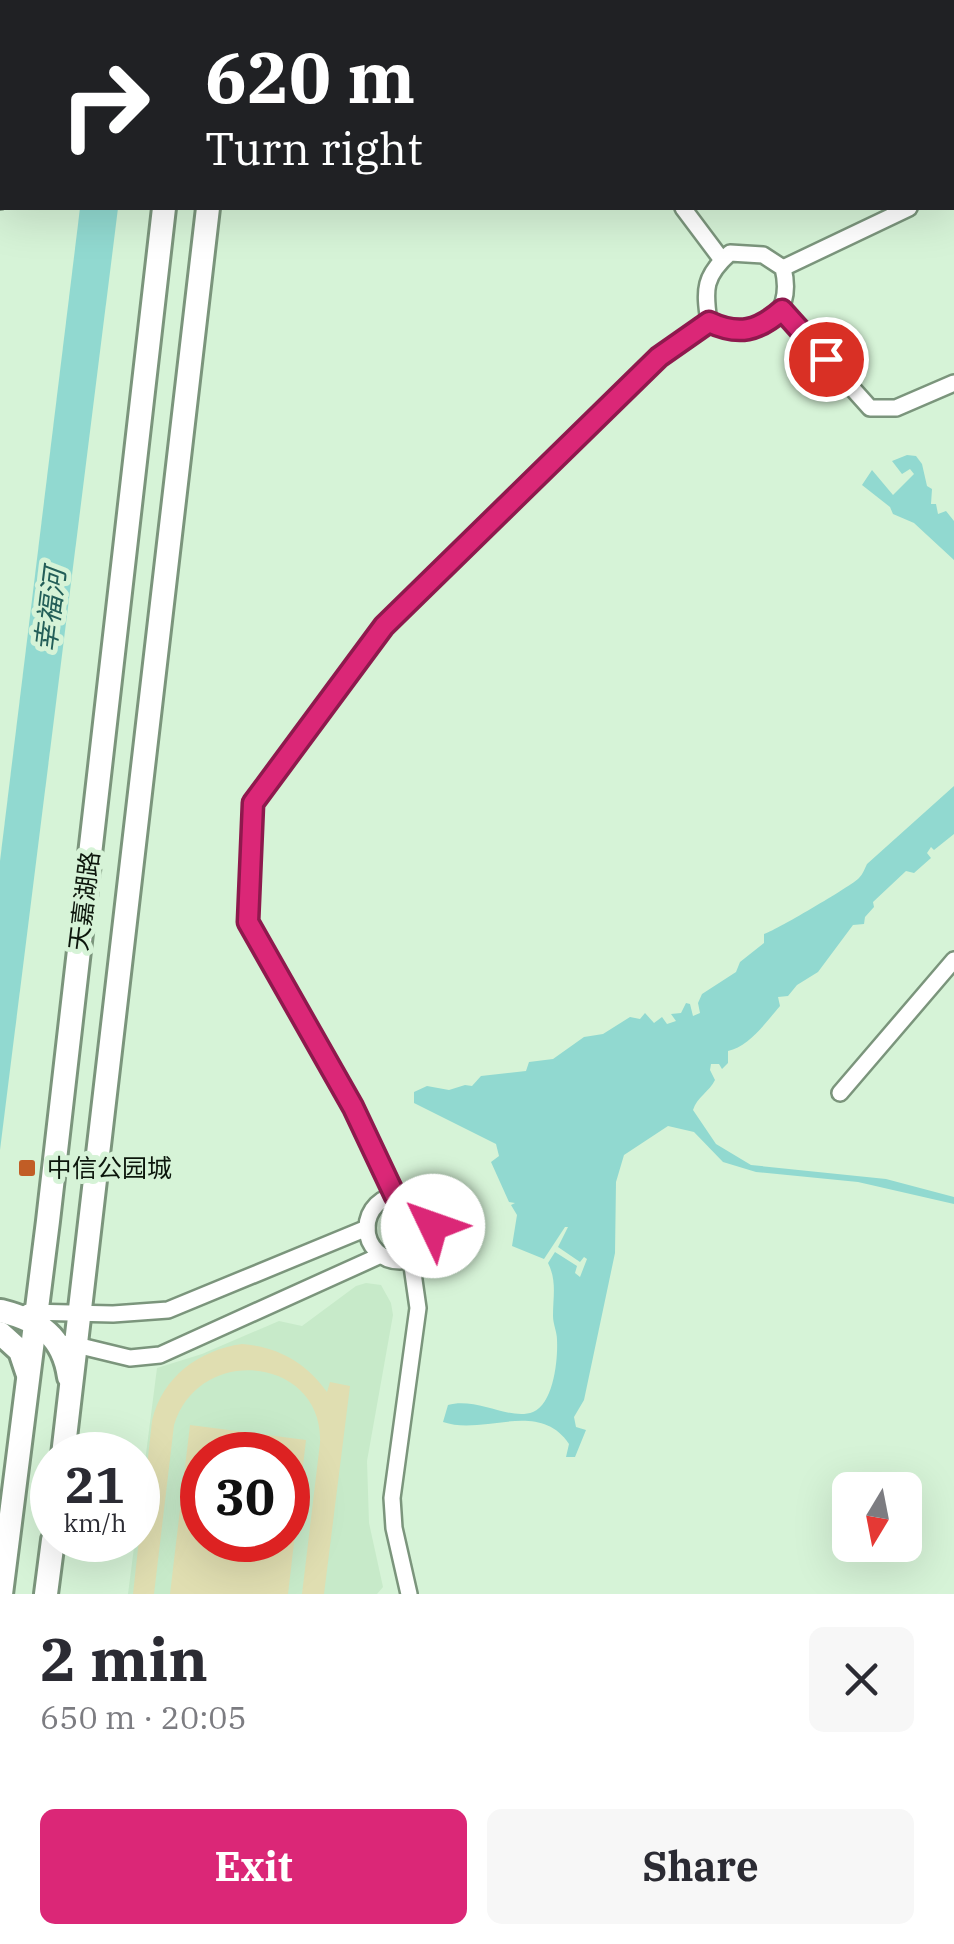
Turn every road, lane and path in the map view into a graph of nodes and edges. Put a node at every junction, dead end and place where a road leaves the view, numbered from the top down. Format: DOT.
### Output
graph roads {
  1 [pos="164,210"];
  2 [pos="208,210"];
  3 [pos="684,210"];
  4 [pos="904,210"];
  5 [pos="722,260"];
  6 [pos="783,268"];
  7 [pos="782,310"];
  8 [pos="709,322"];
  9 [pos="954,383"];
  10 [pos="954,960"];
  11 [pos="840,1093"];
  12 [pos="395,1196"];
  13 [pos="367,1228"];
  14 [pos="380,1255"];
  15 [pos="410,1259"];
  16 [pos="81,1313"];
  17 [pos="0,1322"];
  18 [pos="35,1324"];
  19 [pos="67,1343"];
  20 [pos="28,1380"];
  21 [pos="67,1432"];
  22 [pos="50,1562"];
  23 [pos="1,1594"];
  24 [pos="46,1594"];
  25 [pos="409,1594"];
  1 -- 18 [label="street, 天嘉湖路"];
  2 -- 16 [label="street, 天嘉湖路"];
  3 -- 5 [label="street"];
  4 -- 6 [label="street"];
  5 -- 6 [label="street"];
  5 -- 8 [label="street"];
  6 -- 7 [label="street"];
  7 -- 8 [label="street"];
  7 -- 9 [label="street"];
  8 -- 12 [label="street"];
  10 -- 11 [label="street"];
  12 -- 13 [label="street"];
  12 -- 15 [label="street"];
  13 -- 14 [label="street"];
  13 -- 16 [label="street"];
  14 -- 15 [label="street"];
  14 -- 19 [label="street"];
  15 -- 25 [label="street"];
  16 -- 18 [label="street"];
  16 -- 19 [label="street, 天嘉湖路"];
  17 -- 18 [label="street"];
  17 -- 20 [label="street"];
  18 -- 19 [label="street"];
  18 -- 20 [label="street, 天嘉湖路"];
  19 -- 21 [label="street"];
  20 -- 23 [label="street, 天嘉湖路"];
  22 -- 24 [label="street"];
}
